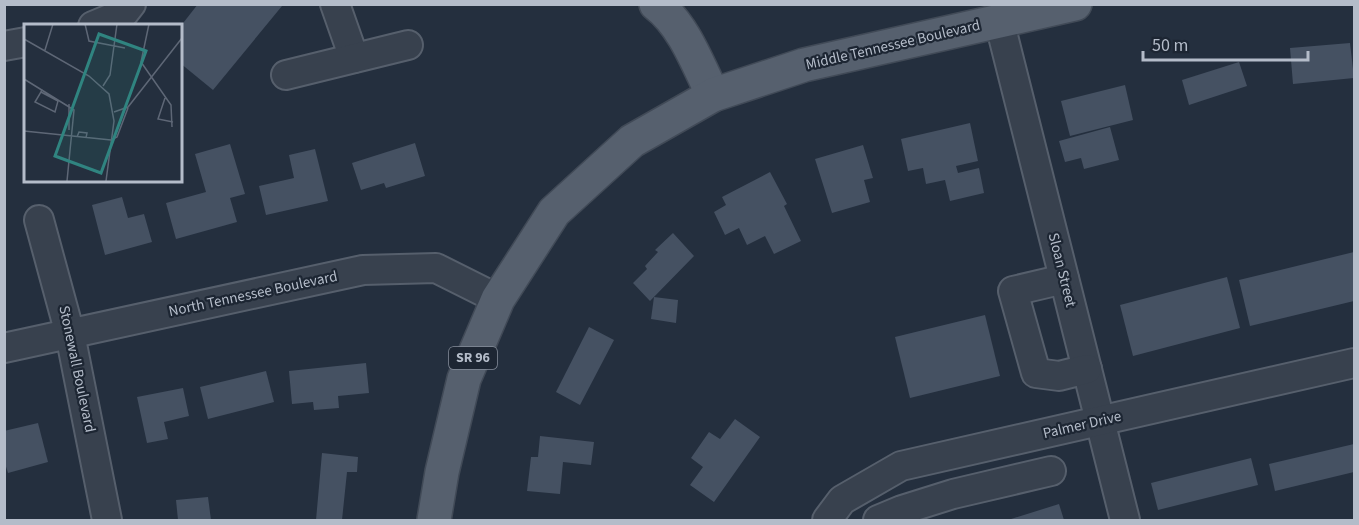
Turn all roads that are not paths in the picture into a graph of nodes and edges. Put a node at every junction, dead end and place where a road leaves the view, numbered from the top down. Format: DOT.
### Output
graph roads {
  1 [pos="131,4"];
  2 [pos="335,4"];
  3 [pos="656,4"];
  4 [pos="1075,4"];
  5 [pos="989,12"];
  6 [pos="98,24"];
  7 [pos="24,42"];
  8 [pos="408,45"];
  9 [pos="4,46"];
  10 [pos="354,58"];
  11 [pos="286,75"];
  12 [pos="713,95"];
  13 [pos="39,219"];
  14 [pos="1065,279"];
  15 [pos="498,299"];
  16 [pos="70,334"];
  17 [pos="4,348"];
  18 [pos="1354,363"];
  19 [pos="1087,369"];
  20 [pos="1100,421"];
  21 [pos="1007,442"];
  22 [pos="947,456"];
  23 [pos="1051,471"];
  24 [pos="1015,479"];
  25 [pos="957,493"];
  26 [pos="107,520"];
  27 [pos="434,520"];
  28 [pos="827,520"];
  29 [pos="878,520"];
  30 [pos="1125,520"];
  1 -- 6 [label="street"];
  2 -- 10 [label="street"];
  3 -- 12 [label="main road"];
  4 -- 5 [label="main road, Middle Tennessee Boulevard"];
  5 -- 12 [label="main road, Middle Tennessee Boulevard"];
  5 -- 14 [label="street, Sloan Street"];
  7 -- 9 [label="street"];
  8 -- 10 [label="street"];
  10 -- 11 [label="street"];
  12 -- 15 [label="main road, SR 96"];
  13 -- 16 [label="street, Stonewall Boulevard"];
  14 -- 19 [label="street, Sloan Street"];
  14 -- 19 [label="street"];
  15 -- 16 [label="street, North Tennessee Boulevard"];
  15 -- 27 [label="main road, SR 96"];
  16 -- 17 [label="street, North Tennessee Boulevard"];
  16 -- 26 [label="street, Stonewall Boulevard"];
  18 -- 20 [label="street, Palmer Drive"];
  19 -- 20 [label="street, Sloan Street"];
  20 -- 21 [label="street, Palmer Drive"];
  20 -- 30 [label="street, Sloan Street"];
  21 -- 22 [label="street, Palmer Drive"];
  21 -- 24 [label="street"];
  22 -- 25 [label="street"];
  22 -- 28 [label="street, Palmer Drive"];
  23 -- 24 [label="street"];
  24 -- 25 [label="street"];
  25 -- 29 [label="street"];
}
